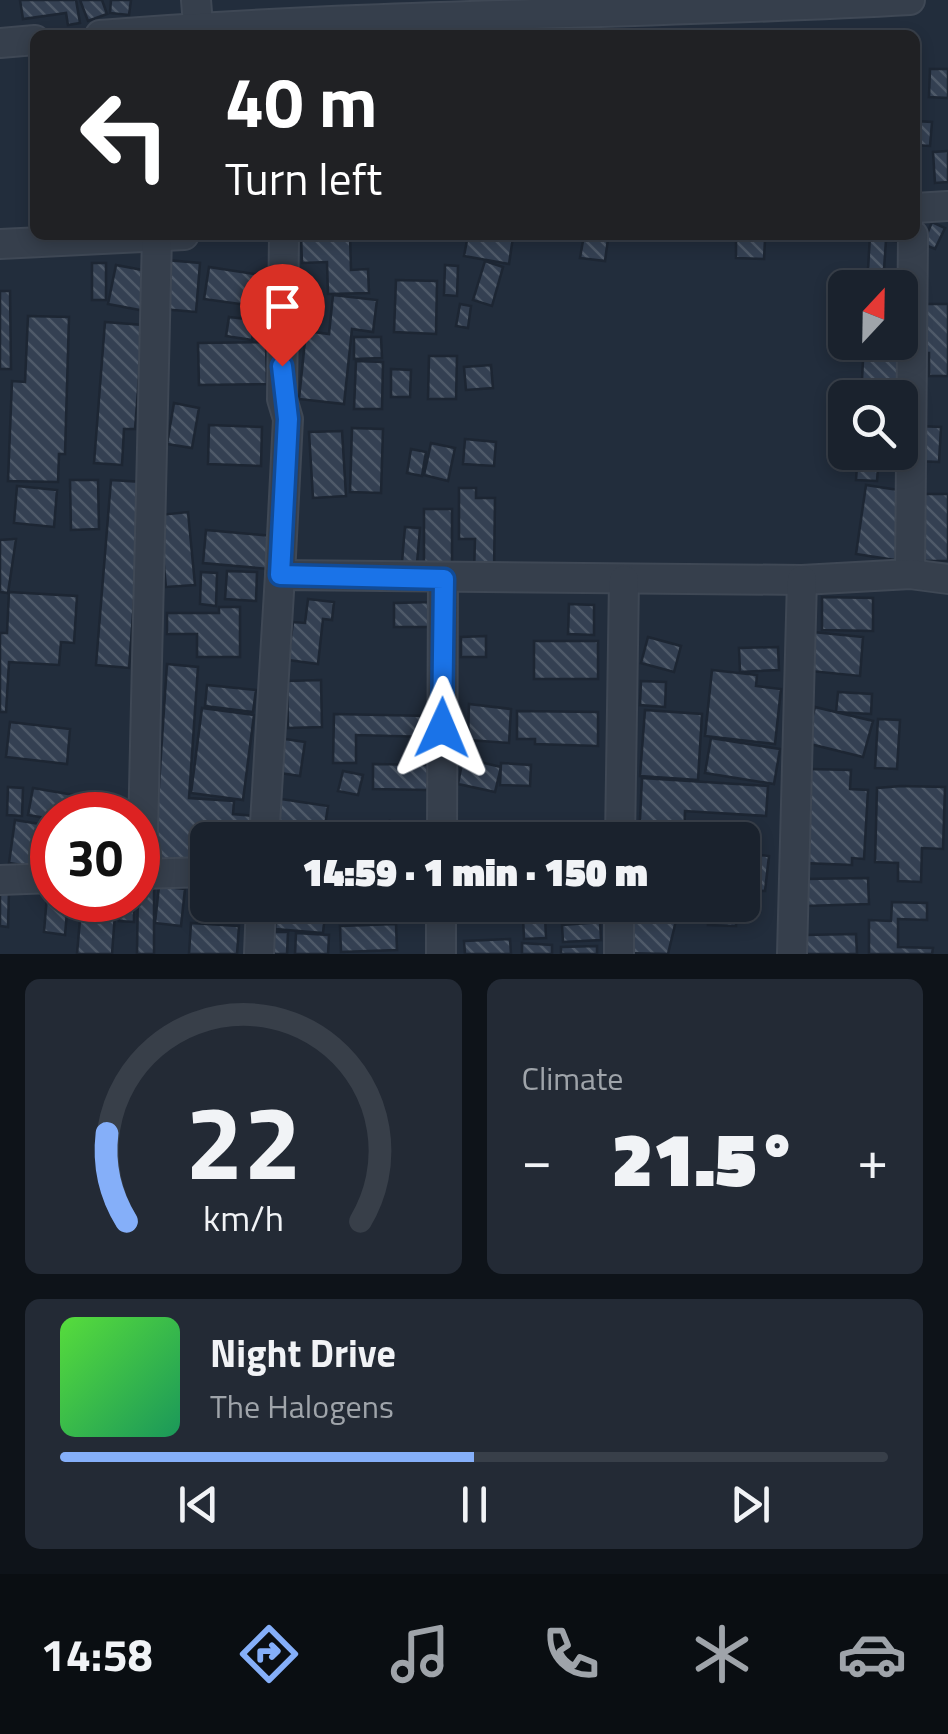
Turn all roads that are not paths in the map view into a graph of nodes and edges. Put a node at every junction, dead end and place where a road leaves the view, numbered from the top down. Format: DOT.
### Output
graph roads {
  1 [pos="910,0"];
  2 [pos="197,13"];
  3 [pos="682,16"];
  4 [pos="122,30"];
  5 [pos="30,40"];
  6 [pos="0,43"];
  7 [pos="948,206"];
  8 [pos="920,208"];
  9 [pos="78,240"];
  10 [pos="157,240"];
  11 [pos="284,240"];
  12 [pos="913,240"];
  13 [pos="0,244"];
  14 [pos="910,574"];
  15 [pos="280,575"];
  16 [pos="444,579"];
  17 [pos="948,579"];
  18 [pos="624,580"];
  19 [pos="802,580"];
  20 [pos="142,792"];
  21 [pos="265,822"];
  22 [pos="442,822"];
  23 [pos="620,822"];
  24 [pos="160,873"];
  25 [pos="190,873"];
  26 [pos="30,879"];
  27 [pos="0,880"];
  28 [pos="260,922"];
  29 [pos="441,922"];
  30 [pos="620,922"];
  31 [pos="259,954"];
  32 [pos="441,954"];
  33 [pos="619,954"];
  34 [pos="792,954"];
  1 -- 3 [label="street"];
  2 -- 3 [label="street"];
  2 -- 4 [label="street"];
  5 -- 6 [label="street"];
  7 -- 8 [label="street"];
  9 -- 13 [label="street"];
  10 -- 20 [label="street"];
  11 -- 15 [label="street"];
  12 -- 14 [label="street"];
  14 -- 17 [label="street"];
  14 -- 19 [label="street"];
  15 -- 16 [label="street"];
  15 -- 21 [label="street"];
  16 -- 18 [label="street"];
  16 -- 22 [label="street"];
  18 -- 19 [label="street"];
  18 -- 23 [label="street"];
  19 -- 34 [label="street"];
  24 -- 25 [label="street"];
  26 -- 27 [label="street"];
  28 -- 31 [label="street"];
  29 -- 32 [label="street"];
  30 -- 33 [label="street"];
}
